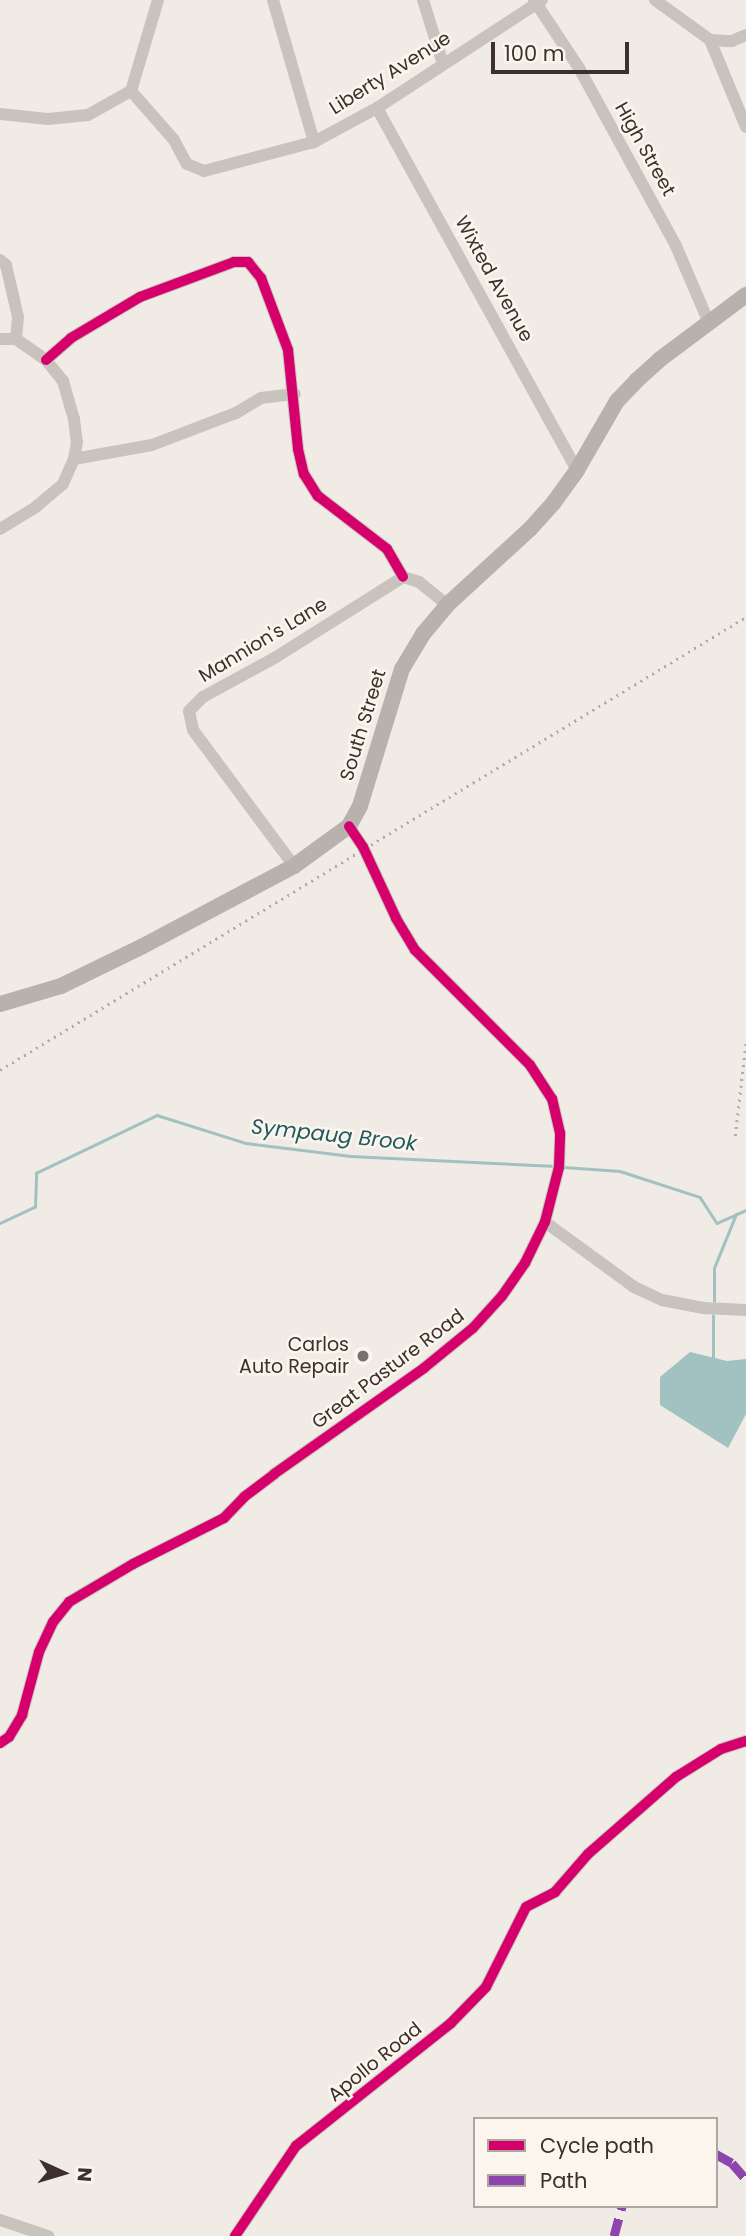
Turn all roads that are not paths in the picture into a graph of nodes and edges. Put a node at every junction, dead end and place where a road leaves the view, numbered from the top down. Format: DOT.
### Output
graph roads {
  1 [pos="158,0"];
  2 [pos="273,0"];
  3 [pos="423,0"];
  4 [pos="654,0"];
  5 [pos="537,1"];
  6 [pos="746,35"];
  7 [pos="710,40"];
  8 [pos="443,64"];
  9 [pos="131,92"];
  10 [pos="377,108"];
  11 [pos="0,114"];
  12 [pos="746,127"];
  13 [pos="314,142"];
  14 [pos="0,260"];
  15 [pos="746,295"];
  16 [pos="709,323"];
  17 [pos="0,339"];
  18 [pos="16,339"];
  19 [pos="46,360"];
  20 [pos="295,394"];
  21 [pos="74,459"];
  22 [pos="578,470"];
  23 [pos="0,529"];
  24 [pos="403,577"];
  25 [pos="447,604"];
  26 [pos="349,826"];
  27 [pos="294,866"];
  28 [pos="0,1004"];
  29 [pos="545,1222"];
  30 [pos="746,1310"];
  31 [pos="746,1741"];
  32 [pos="0,1743"];
  33 [pos="0,2220"];
  34 [pos="48,2236"];
  35 [pos="235,2236"];
  1 -- 9 [label="street"];
  2 -- 13 [label="street"];
  3 -- 8 [label="street"];
  4 -- 7 [label="street"];
  5 -- 8 [label="street, Liberty Avenue"];
  5 -- 16 [label="street, High Street"];
  6 -- 7 [label="street"];
  7 -- 12 [label="street"];
  8 -- 10 [label="street, Liberty Avenue"];
  9 -- 11 [label="street"];
  9 -- 13 [label="street, Liberty Avenue"];
  10 -- 13 [label="street, Liberty Avenue"];
  10 -- 22 [label="street, Wixted Avenue"];
  14 -- 18 [label="street"];
  15 -- 16 [label="main road, South Street"];
  16 -- 22 [label="main road, South Street"];
  17 -- 18 [label="street"];
  18 -- 19 [label="street"];
  19 -- 20 [label="street"];
  19 -- 21 [label="street"];
  20 -- 21 [label="street"];
  20 -- 24 [label="street"];
  21 -- 23 [label="street"];
  22 -- 25 [label="main road, South Street"];
  24 -- 25 [label="street"];
  24 -- 27 [label="street, Mannion's Lane"];
  25 -- 26 [label="main road, South Street"];
  26 -- 27 [label="main road, South Street"];
  26 -- 29 [label="street, Great Pasture Road"];
  27 -- 28 [label="main road, South Street"];
  29 -- 30 [label="street"];
  29 -- 32 [label="street, Great Pasture Road"];
  31 -- 35 [label="street, Apollo Road"];
  33 -- 34 [label="street"];
}
